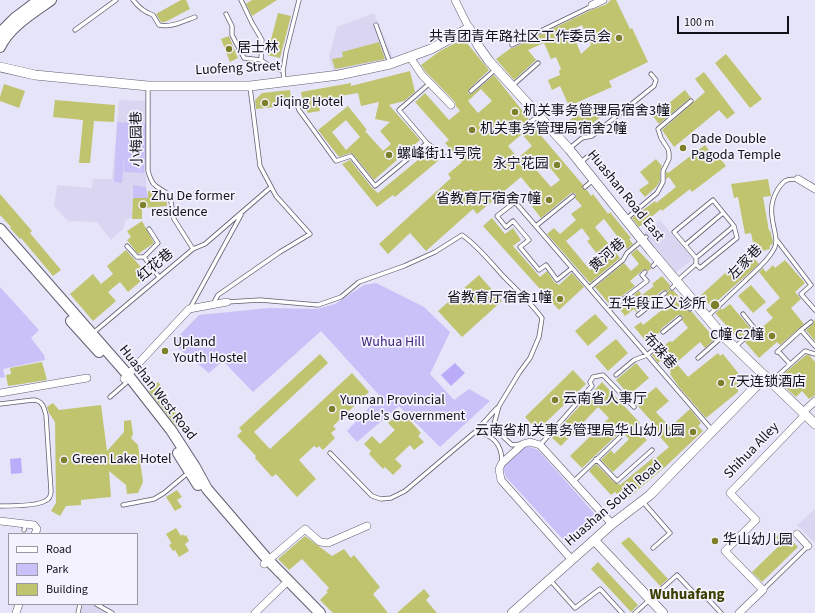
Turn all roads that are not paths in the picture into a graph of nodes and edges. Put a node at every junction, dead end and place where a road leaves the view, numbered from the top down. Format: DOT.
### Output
graph roads {
  1 [pos="39,0"];
  2 [pos="51,0"];
  3 [pos="116,0"];
  4 [pos="133,0"];
  5 [pos="242,0"];
  6 [pos="299,0"];
  7 [pos="455,0"];
  8 [pos="603,0"];
  9 [pos="592,6"];
  10 [pos="146,12"];
  11 [pos="226,14"];
  12 [pos="195,17"];
  13 [pos="150,19"];
  14 [pos="376,25"];
  15 [pos="469,28"];
  16 [pos="75,30"];
  17 [pos="0,32"];
  18 [pos="512,45"];
  19 [pos="0,48"];
  20 [pos="410,57"];
  21 [pos="261,60"];
  22 [pos="538,63"];
  23 [pos="390,64"];
  24 [pos="0,67"];
  25 [pos="496,69"];
  26 [pos="283,71"];
  27 [pos="651,74"];
  28 [pos="284,82"];
  29 [pos="430,83"];
  30 [pos="148,86"];
  31 [pos="250,86"];
  32 [pos="512,86"];
  33 [pos="471,91"];
  34 [pos="692,101"];
  35 [pos="297,105"];
  36 [pos="451,105"];
  37 [pos="539,115"];
  38 [pos="529,123"];
  39 [pos="427,143"];
  40 [pos="569,149"];
  41 [pos="444,156"];
  42 [pos="598,156"];
  43 [pos="580,163"];
  44 [pos="798,179"];
  45 [pos="594,180"];
  46 [pos="271,187"];
  47 [pos="585,187"];
  48 [pos="815,189"];
  49 [pos="573,196"];
  50 [pos="242,213"];
  51 [pos="723,213"];
  52 [pos="626,220"];
  53 [pos="536,226"];
  54 [pos="734,226"];
  55 [pos="0,229"];
  56 [pos="149,229"];
  57 [pos="0,236"];
  58 [pos="775,238"];
  59 [pos="644,239"];
  60 [pos="685,245"];
  61 [pos="127,246"];
  62 [pos="193,249"];
  63 [pos="144,257"];
  64 [pos="696,258"];
  65 [pos="696,264"];
  66 [pos="572,268"];
  67 [pos="645,272"];
  68 [pos="159,277"];
  69 [pos="675,284"];
  70 [pos="589,288"];
  71 [pos="665,294"];
  72 [pos="227,302"];
  73 [pos="213,304"];
  74 [pos="189,309"];
  75 [pos="609,310"];
  76 [pos="815,310"];
  77 [pos="743,314"];
  78 [pos="638,315"];
  79 [pos="680,318"];
  80 [pos="706,318"];
  81 [pos="811,322"];
  82 [pos="801,330"];
  83 [pos="663,332"];
  84 [pos="723,336"];
  85 [pos="89,337"];
  86 [pos="658,346"];
  87 [pos="815,346"];
  88 [pos="734,348"];
  89 [pos="815,354"];
  90 [pos="647,355"];
  91 [pos="698,358"];
  92 [pos="790,364"];
  93 [pos="616,375"];
  94 [pos="777,376"];
  95 [pos="765,377"];
  96 [pos="87,378"];
  97 [pos="126,379"];
  98 [pos="0,393"];
  99 [pos="110,397"];
  100 [pos="815,401"];
  101 [pos="0,404"];
  102 [pos="499,406"];
  103 [pos="634,407"];
  104 [pos="804,414"];
  105 [pos="815,424"];
  106 [pos="713,431"];
  107 [pos="475,432"];
  108 [pos="620,437"];
  109 [pos="523,444"];
  110 [pos="540,446"];
  111 [pos="652,450"];
  112 [pos="330,453"];
  113 [pos="596,459"];
  114 [pos="502,463"];
  115 [pos="190,472"];
  116 [pos="573,482"];
  117 [pos="642,501"];
  118 [pos="123,505"];
  119 [pos="0,506"];
  120 [pos="0,521"];
  121 [pos="612,524"];
  122 [pos="367,526"];
  123 [pos="35,533"];
  124 [pos="797,534"];
  125 [pos="594,540"];
  126 [pos="808,546"];
  127 [pos="653,548"];
  128 [pos="572,560"];
  129 [pos="266,562"];
  130 [pos="550,580"];
  131 [pos="286,583"];
  132 [pos="763,590"];
  133 [pos="651,600"];
  134 [pos="98,605"];
  135 [pos="112,613"];
  136 [pos="255,613"];
  137 [pos="312,613"];
  138 [pos="320,613"];
  139 [pos="512,613"];
  140 [pos="622,613"];
  141 [pos="635,613"];
  142 [pos="663,613"];
  143 [pos="721,613"];
  144 [pos="739,613"];
  1 -- 17 [label="main road"];
  2 -- 19 [label="main road"];
  3 -- 16 [label="lane"];
  4 -- 10 [label="lane"];
  5 -- 21 [label="lane"];
  6 -- 26 [label="lane"];
  7 -- 15 [label="street"];
  8 -- 9 [label="street"];
  9 -- 18 [label="lane"];
  10 -- 12 [label="lane"];
  10 -- 13 [label="lane"];
  11 -- 21 [label="lane"];
  14 -- 23 [label="lane"];
  15 -- 20 [label="street, Luofeng Street"];
  15 -- 25 [label="street, Huashan Road East"];
  20 -- 23 [label="street, Luofeng Street"];
  20 -- 29 [label="street"];
  21 -- 26 [label="lane"];
  22 -- 32 [label="lane"];
  23 -- 28 [label="street, Luofeng Street"];
  24 -- 30 [label="street, Luofeng Street"];
  25 -- 32 [label="street, Huashan Road East"];
  25 -- 33 [label="lane"];
  26 -- 28 [label="lane"];
  27 -- 40 [label="lane"];
  28 -- 31 [label="street, Luofeng Street"];
  29 -- 36 [label="street"];
  29 -- 39 [label="lane"];
  30 -- 31 [label="street, Luofeng Street"];
  30 -- 62 [label="lane, 小梅园巷"];
  31 -- 46 [label="lane"];
  32 -- 37 [label="street, Huashan Road East"];
  34 -- 52 [label="lane"];
  35 -- 39 [label="lane"];
  37 -- 38 [label="lane"];
  37 -- 40 [label="street, Huashan Road East"];
  39 -- 41 [label="lane"];
  40 -- 43 [label="street, Huashan Road East"];
  42 -- 43 [label="lane"];
  43 -- 45 [label="street, Huashan Road East"];
  44 -- 48 [label="street"];
  44 -- 58 [label="lane, 左家巷"];
  45 -- 47 [label="lane"];
  45 -- 52 [label="street, Huashan Road East"];
  46 -- 50 [label="lane, 红花巷"];
  46 -- 73 [label="lane"];
  49 -- 53 [label="lane"];
  50 -- 62 [label="lane, 红花巷"];
  50 -- 74 [label="lane"];
  51 -- 54 [label="lane"];
  51 -- 60 [label="lane"];
  51 -- 60 [label="lane"];
  52 -- 59 [label="street, Huashan Road East"];
  53 -- 66 [label="lane, 布珠巷"];
  53 -- 66 [label="lane, 布珠巷"];
  54 -- 64 [label="lane"];
  54 -- 65 [label="lane"];
  55 -- 85 [label="main road, Huashan West Road"];
  56 -- 63 [label="lane"];
  57 -- 85 [label="main road, Huashan West Road"];
  58 -- 76 [label="lane"];
  58 -- 80 [label="lane, 左家巷"];
  59 -- 69 [label="street, Huashan Road East"];
  59 -- 70 [label="lane, 黄河巷"];
  60 -- 64 [label="lane"];
  61 -- 63 [label="lane"];
  62 -- 68 [label="lane, 红花巷"];
  63 -- 68 [label="lane"];
  64 -- 65 [label="lane"];
  65 -- 69 [label="lane"];
  66 -- 70 [label="lane, 布珠巷"];
  67 -- 75 [label="lane"];
  68 -- 85 [label="lane, 红花巷"];
  69 -- 80 [label="street, Huashan Road East"];
  70 -- 75 [label="lane, 布珠巷"];
  71 -- 78 [label="lane"];
  72 -- 73 [label="street"];
  72 -- 102 [label="lane"];
  73 -- 74 [label="street"];
  74 -- 97 [label="street"];
  75 -- 90 [label="lane, 布珠巷"];
  77 -- 88 [label="lane"];
  79 -- 83 [label="lane"];
  80 -- 84 [label="street, Huashan Road East"];
  81 -- 82 [label="lane"];
  82 -- 87 [label="lane"];
  82 -- 92 [label="lane"];
  84 -- 88 [label="street, Huashan Road East"];
  84 -- 91 [label="lane"];
  85 -- 97 [label="main road, Huashan West Road"];
  86 -- 90 [label="lane"];
  88 -- 95 [label="street, Huashan Road East"];
  89 -- 92 [label="lane"];
  90 -- 93 [label="lane"];
  90 -- 106 [label="lane, 布珠巷"];
  92 -- 94 [label="lane"];
  95 -- 104 [label="street, Huashan Road East"];
  95 -- 106 [label="street, Huashan South Road"];
  96 -- 98 [label="street"];
  97 -- 99 [label="lane"];
  97 -- 115 [label="main road, Huashan West Road"];
  97 -- 129 [label="main road, Huashan West Road"];
  100 -- 104 [label="street, Shihua Alley"];
  101 -- 119 [label="lane"];
  102 -- 107 [label="lane"];
  102 -- 109 [label="lane"];
  103 -- 110 [label="lane"];
  104 -- 105 [label="street, Huashan Road East"];
  104 -- 132 [label="street, Shihua Alley"];
  106 -- 117 [label="street, Huashan South Road"];
  107 -- 112 [label="lane"];
  107 -- 114 [label="lane"];
  108 -- 113 [label="lane"];
  109 -- 110 [label="street"];
  109 -- 114 [label="street"];
  110 -- 116 [label="street"];
  111 -- 113 [label="lane"];
  113 -- 116 [label="lane"];
  114 -- 128 [label="street"];
  115 -- 118 [label="lane"];
  115 -- 129 [label="main road, Huashan West Road"];
  116 -- 121 [label="street"];
  117 -- 121 [label="street, Huashan South Road"];
  117 -- 127 [label="lane"];
  120 -- 123 [label="street"];
  121 -- 125 [label="street, Huashan South Road"];
  122 -- 129 [label="street"];
  124 -- 126 [label="street"];
  125 -- 128 [label="street, Huashan South Road"];
  125 -- 133 [label="street"];
  126 -- 132 [label="lane"];
  128 -- 130 [label="street, Huashan South Road"];
  129 -- 131 [label="main road, Huashan West Road"];
  130 -- 139 [label="street, Huashan South Road"];
  130 -- 140 [label="lane"];
  131 -- 136 [label="street"];
  131 -- 137 [label="main road, Huashan West Road"];
  131 -- 138 [label="main road, Huashan West Road"];
  132 -- 144 [label="street"];
  133 -- 141 [label="lane"];
  133 -- 142 [label="street"];
  133 -- 143 [label="lane"];
  134 -- 135 [label="lane"];
}
